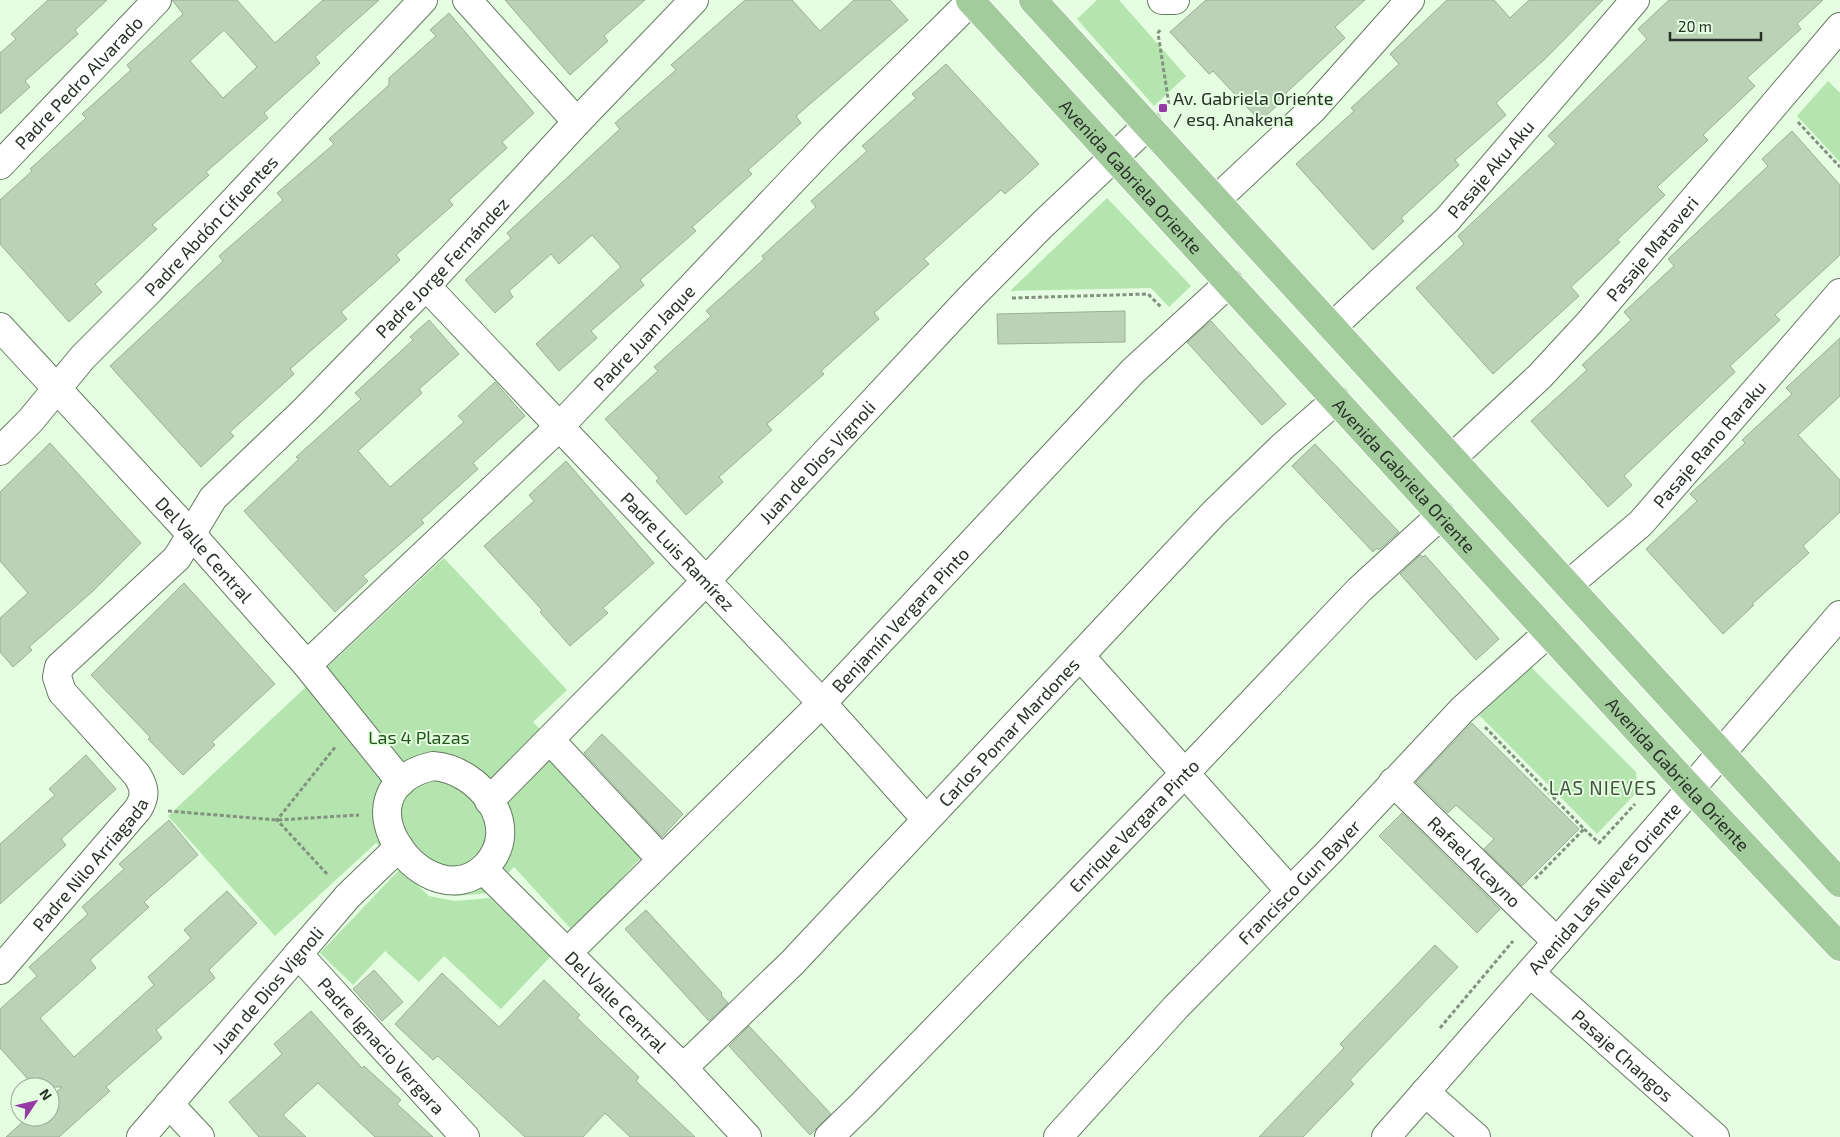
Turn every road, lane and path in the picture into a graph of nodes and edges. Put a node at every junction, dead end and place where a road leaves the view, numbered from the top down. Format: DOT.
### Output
graph roads {
  1 [pos="157,0"];
  2 [pos="423,0"];
  3 [pos="467,0"];
  4 [pos="694,0"];
  5 [pos="971,0"];
  6 [pos="1162,0"];
  7 [pos="1175,0"];
  8 [pos="1410,0"];
  9 [pos="1635,0"];
  10 [pos="1042,3"];
  11 [pos="1840,27"];
  12 [pos="1778,100"];
  13 [pos="1170,106"];
  14 [pos="577,122"];
  15 [pos="1148,125"];
  16 [pos="1114,157"];
  17 [pos="0,165"];
  18 [pos="1840,168"];
  19 [pos="1216,200"];
  20 [pos="1228,283"];
  21 [pos="426,286"];
  22 [pos="1840,293"];
  23 [pos="969,299"];
  24 [pos="1180,326"];
  25 [pos="0,327"];
  26 [pos="1332,327"];
  27 [pos="57,388"];
  28 [pos="1336,400"];
  29 [pos="559,427"];
  30 [pos="0,451"];
  31 [pos="1452,458"];
  32 [pos="1441,515"];
  33 [pos="191,534"];
  34 [pos="705,582"];
  35 [pos="1568,585"];
  36 [pos="1840,615"];
  37 [pos="1548,633"];
  38 [pos="1080,656"];
  39 [pos="307,665"];
  40 [pos="822,703"];
  41 [pos="354,724"];
  42 [pos="550,740"];
  43 [pos="1721,752"];
  44 [pos="1186,773"];
  45 [pos="400,782"];
  46 [pos="1393,782"];
  47 [pos="1691,789"];
  48 [pos="145,795"];
  49 [pos="1642,797"];
  50 [pos="490,800"];
  51 [pos="386,813"];
  52 [pos="926,819"];
  53 [pos="277,820"];
  54 [pos="1584,829"];
  55 [pos="398,847"];
  56 [pos="661,859"];
  57 [pos="483,869"];
  58 [pos="1840,883"];
  59 [pos="1290,891"];
  60 [pos="348,896"];
  61 [pos="1557,942"];
  62 [pos="1840,947"];
  63 [pos="568,952"];
  64 [pos="298,954"];
  65 [pos="0,970"];
  66 [pos="1530,972"];
  67 [pos="683,1068"];
  68 [pos="1425,1092"];
  69 [pos="169,1104"];
  70 [pos="141,1137"];
  71 [pos="200,1137"];
  72 [pos="465,1137"];
  73 [pos="747,1137"];
  74 [pos="829,1137"];
  75 [pos="1058,1137"];
  76 [pos="1386,1137"];
  77 [pos="1476,1137"];
  78 [pos="1715,1137"];
  1 -- 17 [label="street, Padre Pedro Alvarado"];
  2 -- 27 [label="street, Padre Abdón Cifuentes"];
  3 -- 14 [label="street"];
  4 -- 14 [label="street, Padre Jorge Fernández"];
  5 -- 16 [label="main road, Avenida Gabriela Oriente"];
  5 -- 29 [label="street, Padre Juan Jaque"];
  6 -- 7 [label="street"];
  7 -- 13 [label="path"];
  8 -- 19 [label="street"];
  9 -- 26 [label="street, Pasaje Aku Aku"];
  10 -- 15 [label="main road"];
  11 -- 12 [label="street, Pasaje Mataveri"];
  12 -- 18 [label="path"];
  12 -- 31 [label="street, Pasaje Mataveri"];
  14 -- 21 [label="street, Padre Jorge Fernández"];
  15 -- 16 [label="street, Juan de Dios Vignoli"];
  15 -- 19 [label="main road"];
  16 -- 20 [label="main road, Avenida Gabriela Oriente"];
  16 -- 23 [label="street, Juan de Dios Vignoli"];
  19 -- 26 [label="main road"];
  20 -- 24 [label="street, Benjamín Vergara Pinto"];
  20 -- 28 [label="main road, Avenida Gabriela Oriente"];
  21 -- 29 [label="street, Padre Luis Ramírez"];
  21 -- 33 [label="street, Padre Jorge Fernández"];
  22 -- 35 [label="street, Pasaje Rano Raraku"];
  23 -- 24 [label="path"];
  23 -- 34 [label="street, Juan de Dios Vignoli"];
  24 -- 40 [label="street, Benjamín Vergara Pinto"];
  25 -- 27 [label="street, Del Valle Central"];
  26 -- 31 [label="main road"];
  27 -- 30 [label="street, Padre Abdón Cifuentes"];
  27 -- 33 [label="street, Del Valle Central"];
  28 -- 32 [label="main road, Avenida Gabriela Oriente"];
  28 -- 38 [label="street, Carlos Pomar Mardones"];
  29 -- 34 [label="street, Padre Luis Ramírez"];
  29 -- 39 [label="street, Padre Juan Jaque"];
  31 -- 35 [label="main road"];
  32 -- 37 [label="main road, Avenida Gabriela Oriente"];
  32 -- 44 [label="street, Enrique Vergara Pinto"];
  33 -- 39 [label="street, Del Valle Central"];
  33 -- 48 [label="street, Padre Nilo Arriagada"];
  34 -- 40 [label="street, Padre Luis Ramírez"];
  34 -- 42 [label="street, Juan de Dios Vignoli"];
  35 -- 43 [label="main road"];
  36 -- 43 [label="street, Avenida Las Nieves Oriente"];
  37 -- 46 [label="street, Francisco Gun Bayer"];
  37 -- 47 [label="main road, Avenida Gabriela Oriente"];
  38 -- 44 [label="street"];
  38 -- 52 [label="street, Carlos Pomar Mardones"];
  39 -- 41 [label="street, Del Valle Central"];
  40 -- 52 [label="street, Padre Luis Ramírez"];
  40 -- 56 [label="street, Benjamín Vergara Pinto"];
  41 -- 45 [label="street, Del Valle Central"];
  41 -- 53 [label="path"];
  42 -- 50 [label="street, Juan de Dios Vignoli"];
  42 -- 56 [label="street"];
  43 -- 47 [label="street, Avenida Las Nieves Oriente"];
  43 -- 58 [label="main road"];
  44 -- 59 [label="street"];
  44 -- 74 [label="street, Enrique Vergara Pinto"];
  45 -- 50 [label="street"];
  45 -- 51 [label="street"];
  46 -- 59 [label="street, Francisco Gun Bayer"];
  46 -- 61 [label="street, Rafael Alcayno"];
  47 -- 61 [label="street, Avenida Las Nieves Oriente"];
  47 -- 62 [label="main road, Avenida Gabriela Oriente"];
  48 -- 53 [label="path"];
  48 -- 65 [label="street, Padre Nilo Arriagada"];
  49 -- 54 [label="path"];
  50 -- 57 [label="street"];
  51 -- 53 [label="path"];
  51 -- 55 [label="street"];
  52 -- 67 [label="street, Carlos Pomar Mardones"];
  53 -- 60 [label="path"];
  55 -- 57 [label="street"];
  55 -- 60 [label="street, Juan de Dios Vignoli"];
  56 -- 63 [label="street, Benjamín Vergara Pinto"];
  57 -- 63 [label="street, Del Valle Central"];
  59 -- 75 [label="street, Francisco Gun Bayer"];
  60 -- 64 [label="street, Juan de Dios Vignoli"];
  61 -- 66 [label="street, Avenida Las Nieves Oriente"];
  63 -- 67 [label="street, Del Valle Central"];
  64 -- 69 [label="street, Juan de Dios Vignoli"];
  64 -- 72 [label="street, Padre Ignacio Vergara"];
  66 -- 68 [label="street, Avenida Las Nieves Oriente"];
  66 -- 78 [label="street, Pasaje Changos"];
  67 -- 73 [label="street, Del Valle Central"];
  68 -- 76 [label="street, Avenida Las Nieves Oriente"];
  68 -- 77 [label="street"];
  69 -- 70 [label="street, Juan de Dios Vignoli"];
  69 -- 71 [label="street"];
}
